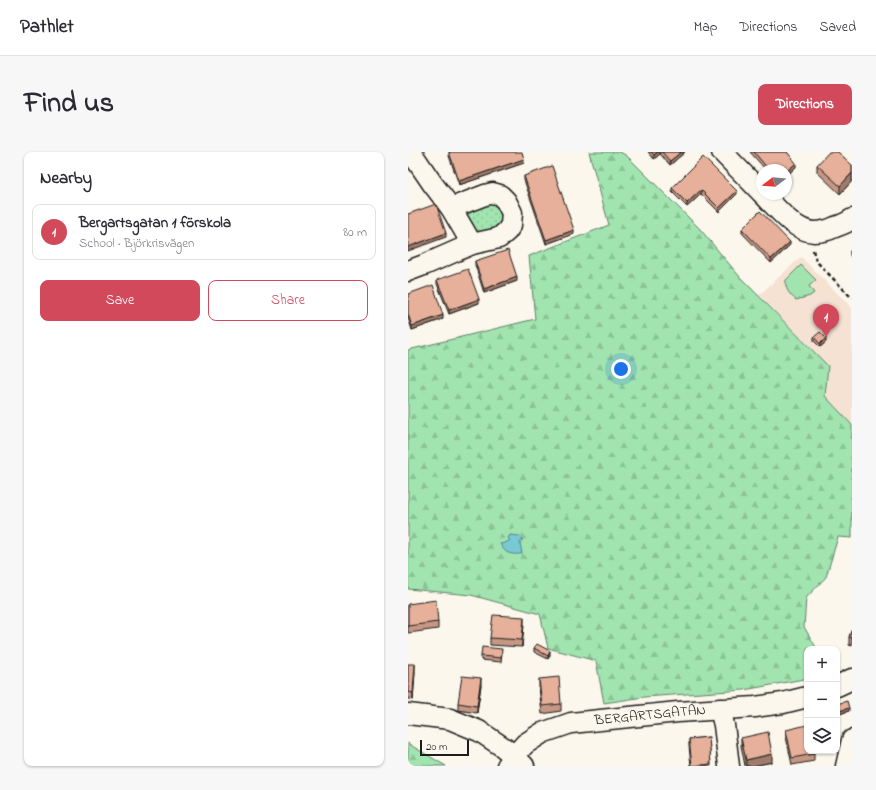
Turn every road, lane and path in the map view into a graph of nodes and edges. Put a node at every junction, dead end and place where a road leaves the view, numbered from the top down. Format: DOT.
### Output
graph roads {
  1 [pos="411,152"];
  2 [pos="722,152"];
  3 [pos="756,188"];
  4 [pos="768,200"];
  5 [pos="451,208"];
  6 [pos="852,219"];
  7 [pos="807,230"];
  8 [pos="472,244"];
  9 [pos="408,271"];
  10 [pos="852,298"];
  11 [pos="852,679"];
  12 [pos="840,685"];
  13 [pos="804,698"];
  14 [pos="720,709"];
  15 [pos="408,714"];
  16 [pos="852,740"];
  17 [pos="515,763"];
  18 [pos="729,766"];
  19 [pos="846,766"];
  1 -- 5 [label="street"];
  2 -- 3 [label="street"];
  4 -- 7 [label="street"];
  5 -- 8 [label="street"];
  5 -- 8 [label="street"];
  6 -- 7 [label="street"];
  7 -- 10 [label="path"];
  8 -- 9 [label="street"];
  11 -- 12 [label="street"];
  13 -- 14 [label="street, BERGARTSGATAN"];
  14 -- 17 [label="street, BERGARTSGATAN"];
  14 -- 18 [label="street"];
  15 -- 17 [label="street"];
  16 -- 19 [label="street"];
}
